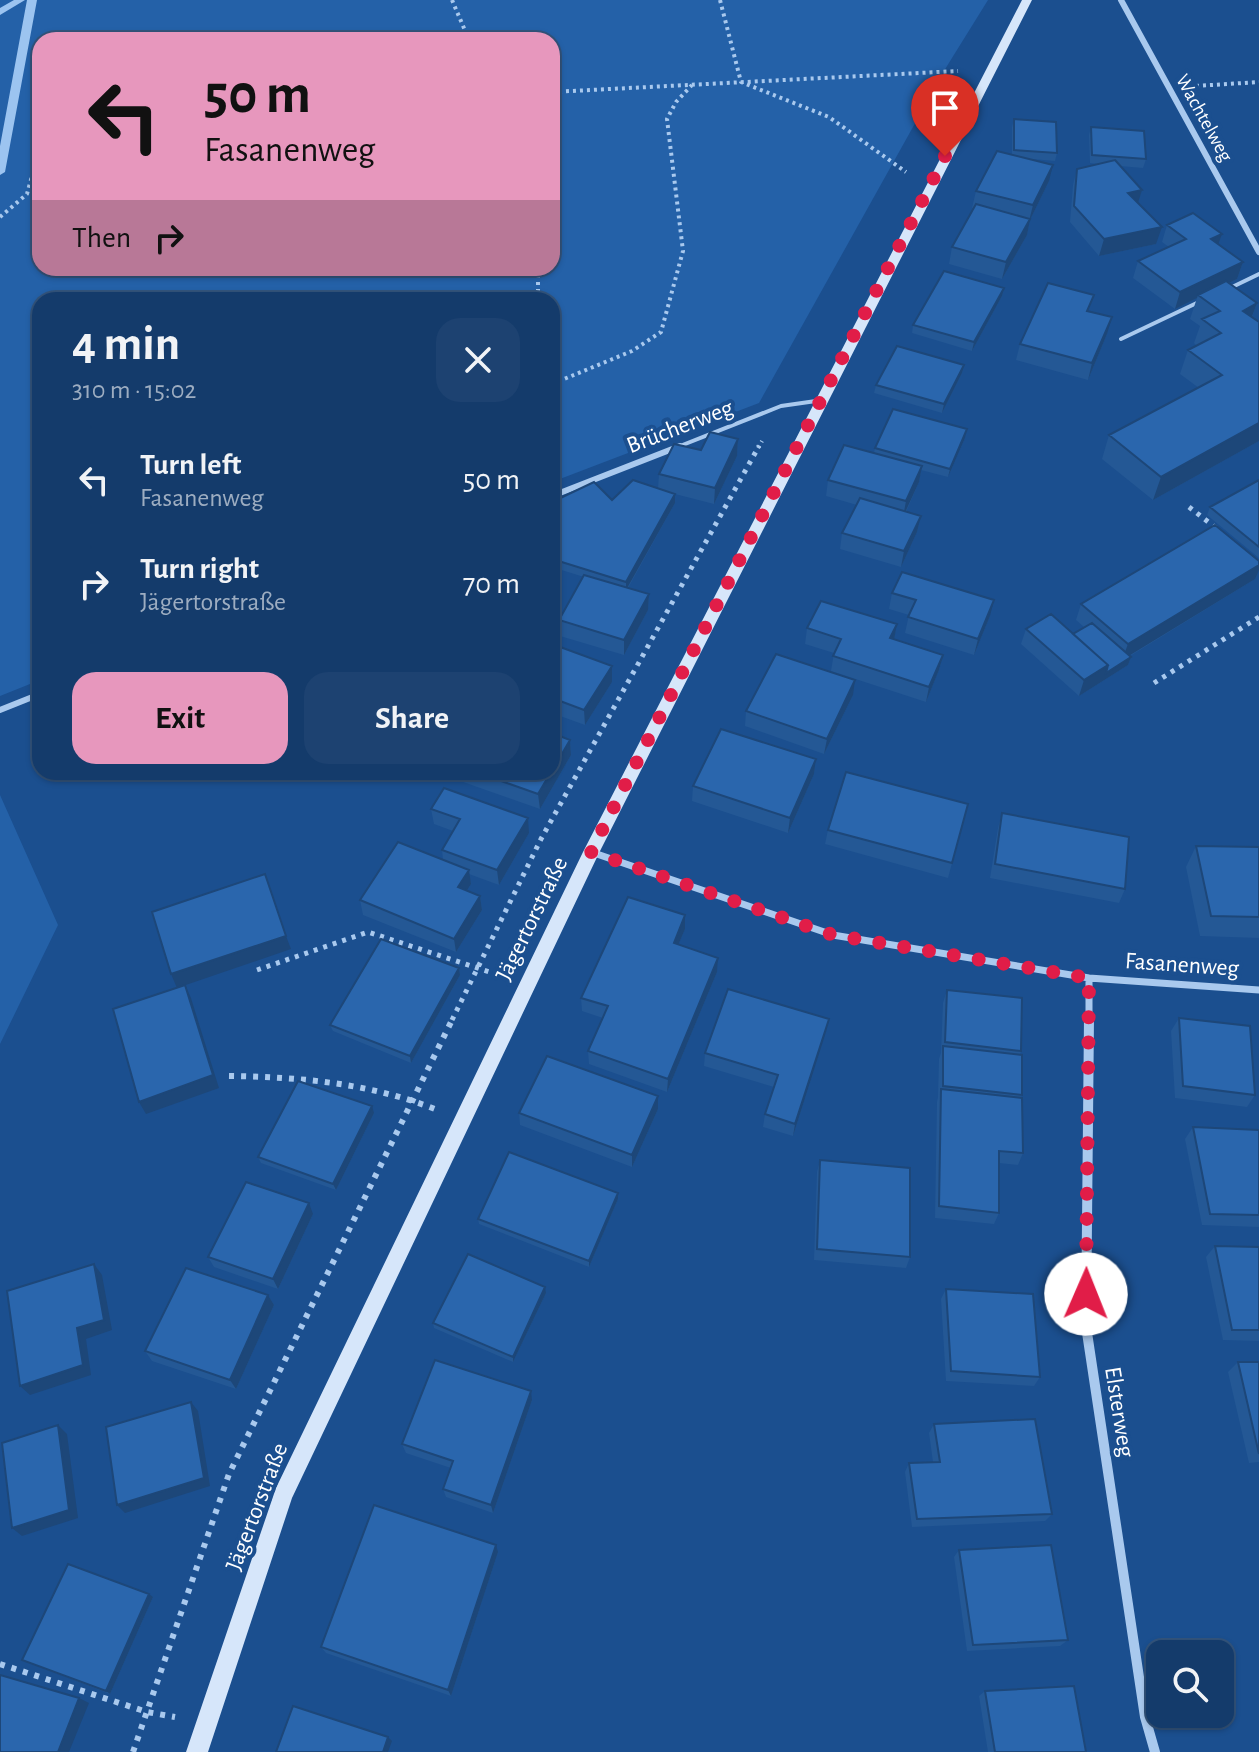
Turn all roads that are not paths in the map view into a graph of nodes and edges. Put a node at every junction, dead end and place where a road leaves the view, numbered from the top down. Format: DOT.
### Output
graph roads {
  1 [pos="1027,0"];
  2 [pos="1121,0"];
  3 [pos="1259,252"];
  4 [pos="1259,274"];
  5 [pos="1217,294"];
  6 [pos="1204,300"];
  7 [pos="1121,339"];
  8 [pos="823,400"];
  9 [pos="560,493"];
  10 [pos="32,697"];
  11 [pos="0,710"];
  12 [pos="591,852"];
  13 [pos="1089,978"];
  14 [pos="1259,990"];
  15 [pos="197,1752"];
  16 [pos="1155,1752"];
  1 -- 8 [label="street, Jägertorstraße"];
  2 -- 3 [label="street, Wachtelweg"];
  4 -- 5 [label="lane"];
  6 -- 7 [label="lane"];
  8 -- 9 [label="lane, Brücherweg"];
  8 -- 12 [label="street, Jägertorstraße"];
  10 -- 11 [label="lane"];
  12 -- 13 [label="street, Fasanenweg"];
  12 -- 15 [label="street, Jägertorstraße"];
  13 -- 14 [label="street, Fasanenweg"];
  13 -- 16 [label="street, Elsterweg"];
}
